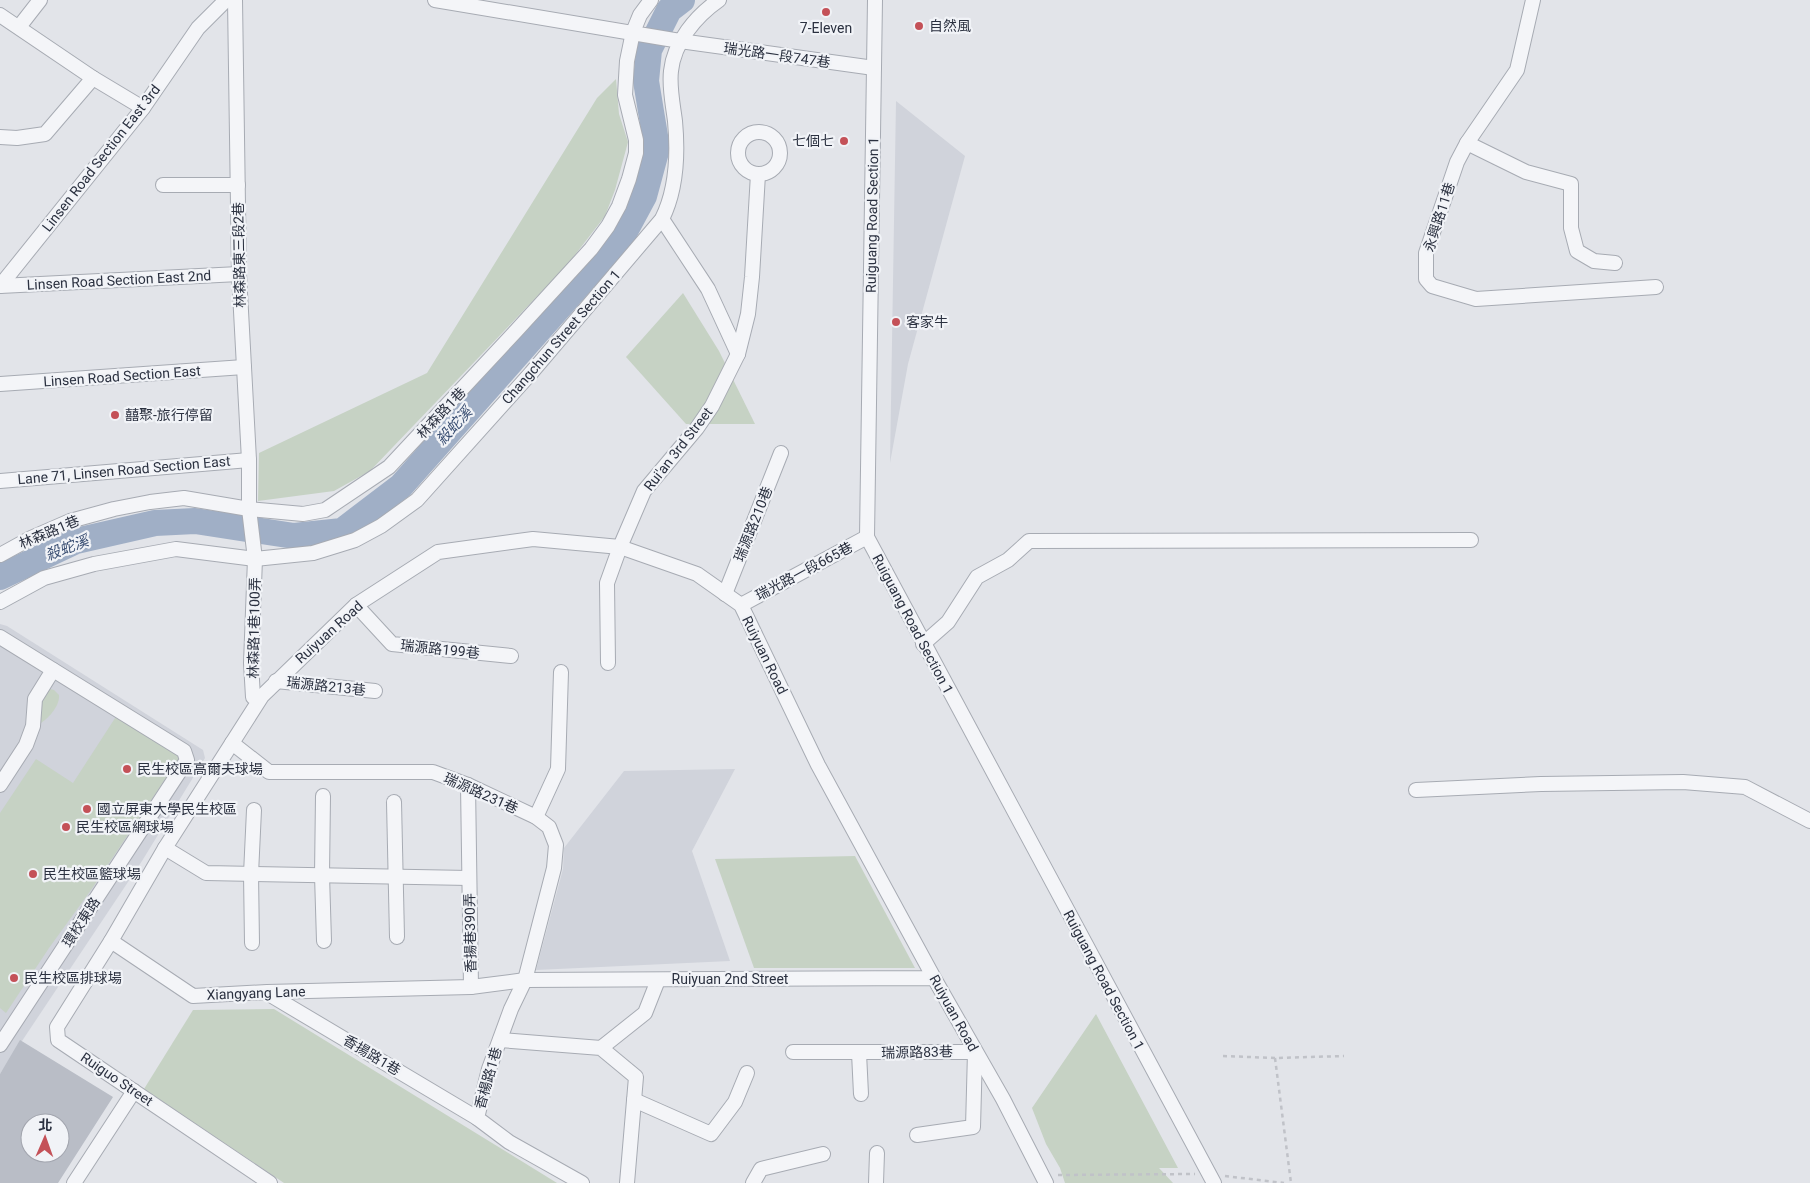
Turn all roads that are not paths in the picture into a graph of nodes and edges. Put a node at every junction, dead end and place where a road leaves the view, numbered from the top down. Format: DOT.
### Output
graph roads {
  1 [pos="40,0"];
  2 [pos="226,0"];
  3 [pos="235,0"];
  4 [pos="435,0"];
  5 [pos="651,0"];
  6 [pos="719,0"];
  7 [pos="875,0"];
  8 [pos="1533,0"];
  9 [pos="459,2"];
  10 [pos="0,15"];
  11 [pos="20,27"];
  12 [pos="633,32"];
  13 [pos="680,41"];
  14 [pos="874,68"];
  15 [pos="94,78"];
  16 [pos="143,108"];
  17 [pos="0,137"];
  18 [pos="1467,143"];
  19 [pos="758,174"];
  20 [pos="163,185"];
  21 [pos="238,185"];
  22 [pos="662,219"];
  23 [pos="1615,263"];
  24 [pos="239,274"];
  25 [pos="0,286"];
  26 [pos="1656,287"];
  27 [pos="738,354"];
  28 [pos="244,367"];
  29 [pos="0,384"];
  30 [pos="781,453"];
  31 [pos="249,460"];
  32 [pos="0,481"];
  33 [pos="249,509"];
  34 [pos="867,538"];
  35 [pos="1471,540"];
  36 [pos="620,547"];
  37 [pos="0,555"];
  38 [pos="256,559"];
  39 [pos="726,594"];
  40 [pos="0,602"];
  41 [pos="356,605"];
  42 [pos="741,605"];
  43 [pos="0,637"];
  44 [pos="923,644"];
  45 [pos="511,656"];
  46 [pos="608,663"];
  47 [pos="53,670"];
  48 [pos="561,672"];
  49 [pos="276,681"];
  50 [pos="375,692"];
  51 [pos="253,697"];
  52 [pos="232,743"];
  53 [pos="0,785"];
  54 [pos="468,785"];
  55 [pos="1416,790"];
  56 [pos="323,796"];
  57 [pos="394,802"];
  58 [pos="254,810"];
  59 [pos="536,817"];
  60 [pos="1810,821"];
  61 [pos="165,848"];
  62 [pos="251,874"];
  63 [pos="322,875"];
  64 [pos="396,876"];
  65 [pos="469,878"];
  66 [pos="396,937"];
  67 [pos="111,941"];
  68 [pos="324,941"];
  69 [pos="252,943"];
  70 [pos="934,978"];
  71 [pos="525,980"];
  72 [pos="658,980"];
  73 [pos="471,987"];
  74 [pos="267,992"];
  75 [pos="500,1040"];
  76 [pos="0,1044"];
  77 [pos="601,1048"];
  78 [pos="793,1052"];
  79 [pos="975,1052"];
  80 [pos="860,1053"];
  81 [pos="747,1073"];
  82 [pos="134,1091"];
  83 [pos="860,1094"];
  84 [pos="634,1100"];
  85 [pos="477,1118"];
  86 [pos="917,1135"];
  87 [pos="877,1153"];
  88 [pos="823,1154"];
  89 [pos="1045,1179"];
  90 [pos="1211,1179"];
  91 [pos="74,1183"];
  92 [pos="270,1183"];
  93 [pos="582,1183"];
  94 [pos="627,1183"];
  95 [pos="753,1183"];
  96 [pos="876,1183"];
  1 -- 11 [label="street"];
  2 -- 16 [label="street, Linsen Road Section East 3rd"];
  3 -- 21 [label="street, 林森路東三段2巷"];
  4 -- 9 [label="street, 瑞光路一段747巷"];
  5 -- 12 [label="street, 林森路1巷"];
  6 -- 13 [label="street, Changchun Street Section 1"];
  7 -- 14 [label="street, Ruiguang Road Section 1"];
  8 -- 18 [label="street, 永興路11巷"];
  9 -- 12 [label="street, 瑞光路一段747巷"];
  10 -- 11 [label="street"];
  11 -- 15 [label="street"];
  12 -- 13 [label="street, 瑞光路一段747巷"];
  12 -- 33 [label="street, 林森路1巷"];
  13 -- 14 [label="street, 瑞光路一段747巷"];
  13 -- 22 [label="street, Changchun Street Section 1"];
  14 -- 34 [label="street, Ruiguang Road Section 1"];
  15 -- 16 [label="street"];
  15 -- 17 [label="street"];
  16 -- 25 [label="street, Linsen Road Section East 3rd"];
  18 -- 23 [label="street"];
  18 -- 26 [label="street, 永興路11巷"];
  19 -- 27 [label="street, Rui'an 3rd Street"];
  20 -- 21 [label="street"];
  21 -- 24 [label="street, 林森路東三段2巷"];
  22 -- 27 [label="street"];
  22 -- 38 [label="street, Changchun Street Section 1"];
  24 -- 25 [label="street, Linsen Road Section East 2nd"];
  24 -- 28 [label="street, 林森路東三段2巷"];
  27 -- 36 [label="street, Rui'an 3rd Street"];
  28 -- 29 [label="street, Linsen Road Section East"];
  28 -- 31 [label="street, 林森路東三段2巷"];
  30 -- 39 [label="street, 瑞源路210巷"];
  31 -- 32 [label="street, Lane 71, Linsen Road Section East"];
  31 -- 33 [label="street, 林森路東三段2巷"];
  33 -- 37 [label="street, 林森路1巷"];
  33 -- 38 [label="street, 林森路1巷100弄"];
  34 -- 42 [label="street, 瑞光路一段665巷"];
  34 -- 44 [label="street, Ruiguang Road Section 1"];
  35 -- 44 [label="street"];
  36 -- 39 [label="street, Ruiyuan Road"];
  36 -- 41 [label="street, Ruiyuan Road"];
  36 -- 46 [label="street, Rui'an 3rd Street"];
  38 -- 40 [label="street, Changchun Street Section 1"];
  38 -- 51 [label="street, 林森路1巷100弄"];
  39 -- 42 [label="street, Ruiyuan Road"];
  41 -- 45 [label="street, 瑞源路199巷"];
  41 -- 49 [label="street, Ruiyuan Road"];
  42 -- 70 [label="street, Ruiyuan Road"];
  43 -- 47 [label="street, 環校東路"];
  44 -- 90 [label="street, Ruiguang Road Section 1"];
  47 -- 53 [label="street"];
  47 -- 76 [label="street, 環校東路"];
  48 -- 59 [label="street"];
  49 -- 50 [label="street, 瑞源路213巷"];
  49 -- 52 [label="street, Ruiyuan Road"];
  52 -- 54 [label="street, 瑞源路231巷"];
  52 -- 61 [label="street"];
  54 -- 59 [label="street, 瑞源路231巷"];
  54 -- 65 [label="street, 香揚巷390弄"];
  55 -- 60 [label="street"];
  56 -- 63 [label="street"];
  57 -- 64 [label="street"];
  58 -- 62 [label="street"];
  59 -- 71 [label="street, 瑞源路231巷"];
  61 -- 62 [label="street"];
  61 -- 67 [label="street"];
  62 -- 63 [label="street"];
  62 -- 69 [label="street"];
  63 -- 64 [label="street"];
  63 -- 68 [label="street"];
  64 -- 65 [label="street"];
  64 -- 66 [label="street"];
  65 -- 73 [label="street, 香揚巷390弄"];
  67 -- 74 [label="street, Xiangyang Lane"];
  67 -- 82 [label="street, Ruiguo Street"];
  70 -- 72 [label="street, Ruiyuan 2nd Street"];
  70 -- 79 [label="street, Ruiyuan Road"];
  71 -- 72 [label="street, Ruiyuan 2nd Street"];
  71 -- 73 [label="street, Xiangyang Lane"];
  71 -- 75 [label="street, 香楊路1巷"];
  72 -- 77 [label="street"];
  73 -- 74 [label="street, Xiangyang Lane"];
  74 -- 85 [label="street, 香揚路1巷"];
  75 -- 77 [label="street"];
  75 -- 85 [label="street, 香楊路1巷"];
  77 -- 84 [label="street"];
  78 -- 80 [label="street, 瑞源路83巷"];
  79 -- 80 [label="street, 瑞源路83巷"];
  79 -- 86 [label="street"];
  79 -- 89 [label="street, Ruiyuan Road"];
  80 -- 83 [label="street"];
  81 -- 84 [label="street"];
  82 -- 91 [label="street"];
  82 -- 92 [label="street, Ruiguo Street"];
  84 -- 94 [label="street"];
  85 -- 93 [label="street, 香楊路1巷"];
  87 -- 96 [label="street"];
  88 -- 95 [label="street"];
}
